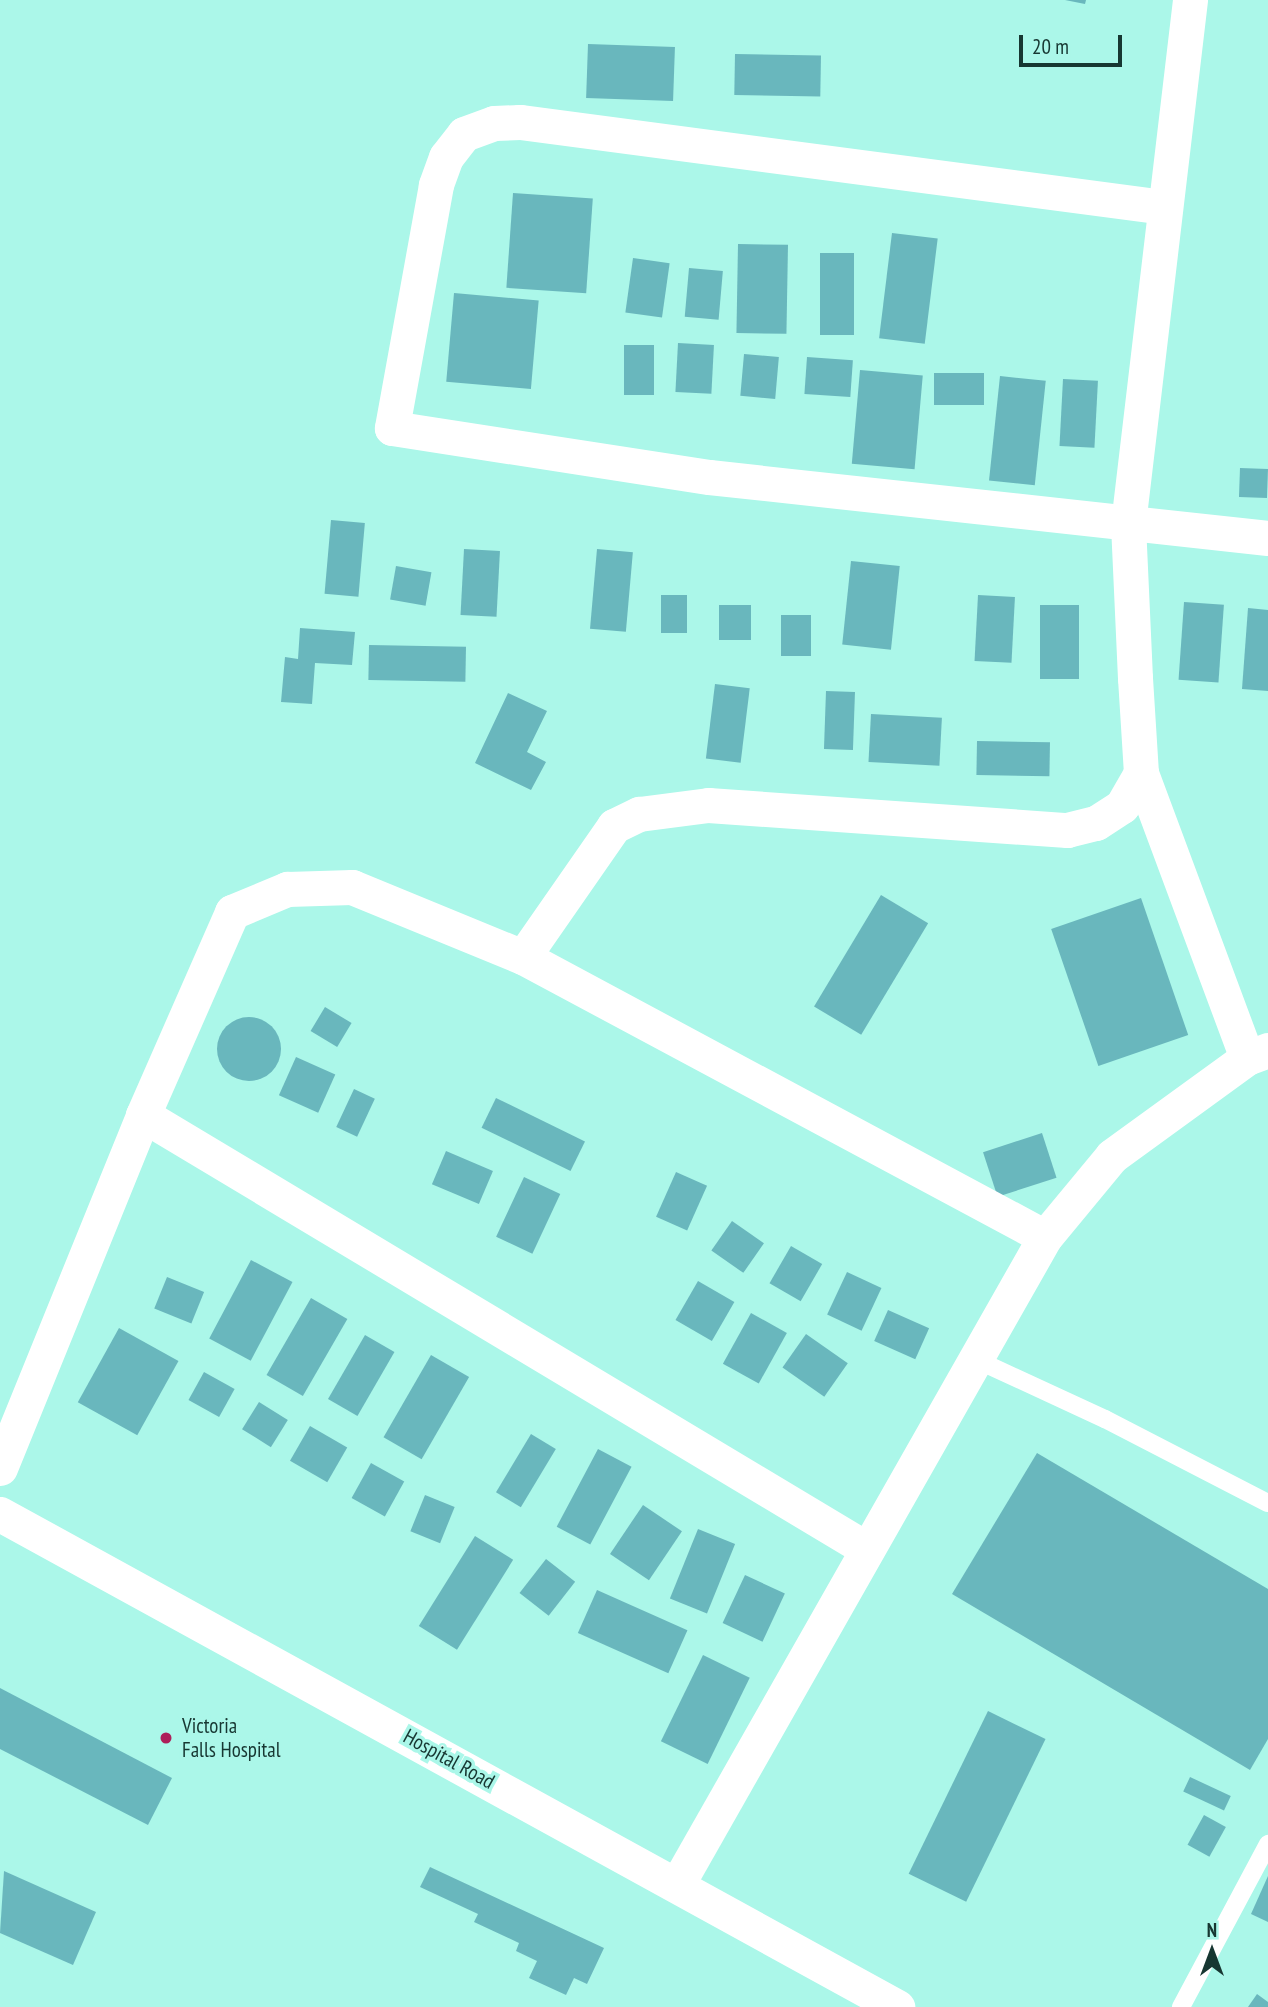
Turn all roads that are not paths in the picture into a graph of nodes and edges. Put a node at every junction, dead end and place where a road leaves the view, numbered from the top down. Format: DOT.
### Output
graph roads {
  1 [pos="1189,0"];
  2 [pos="1164,207"];
  3 [pos="1128,524"];
  4 [pos="1268,538"];
  5 [pos="1141,773"];
  6 [pos="523,957"];
  7 [pos="1257,1054"];
  8 [pos="143,1115"];
  9 [pos="1045,1237"];
  10 [pos="975,1359"];
  11 [pos="0,1468"];
  12 [pos="1268,1503"];
  13 [pos="0,1514"];
  14 [pos="865,1548"];
  15 [pos="1268,1844"];
  16 [pos="678,1884"];
  17 [pos="897,2007"];
  18 [pos="1181,2007"];
  1 -- 2 [label="street"];
  2 -- 3 [label="street"];
  2 -- 3 [label="street"];
  3 -- 4 [label="street"];
  3 -- 5 [label="street"];
  5 -- 6 [label="street"];
  5 -- 7 [label="street"];
  6 -- 8 [label="street"];
  6 -- 9 [label="street"];
  7 -- 9 [label="street"];
  8 -- 11 [label="street"];
  8 -- 14 [label="street"];
  9 -- 10 [label="street"];
  10 -- 12 [label="lane"];
  10 -- 14 [label="street"];
  13 -- 16 [label="street, Hospital Road"];
  14 -- 16 [label="street"];
  15 -- 18 [label="lane"];
  16 -- 17 [label="street, Hospital Road"];
}
